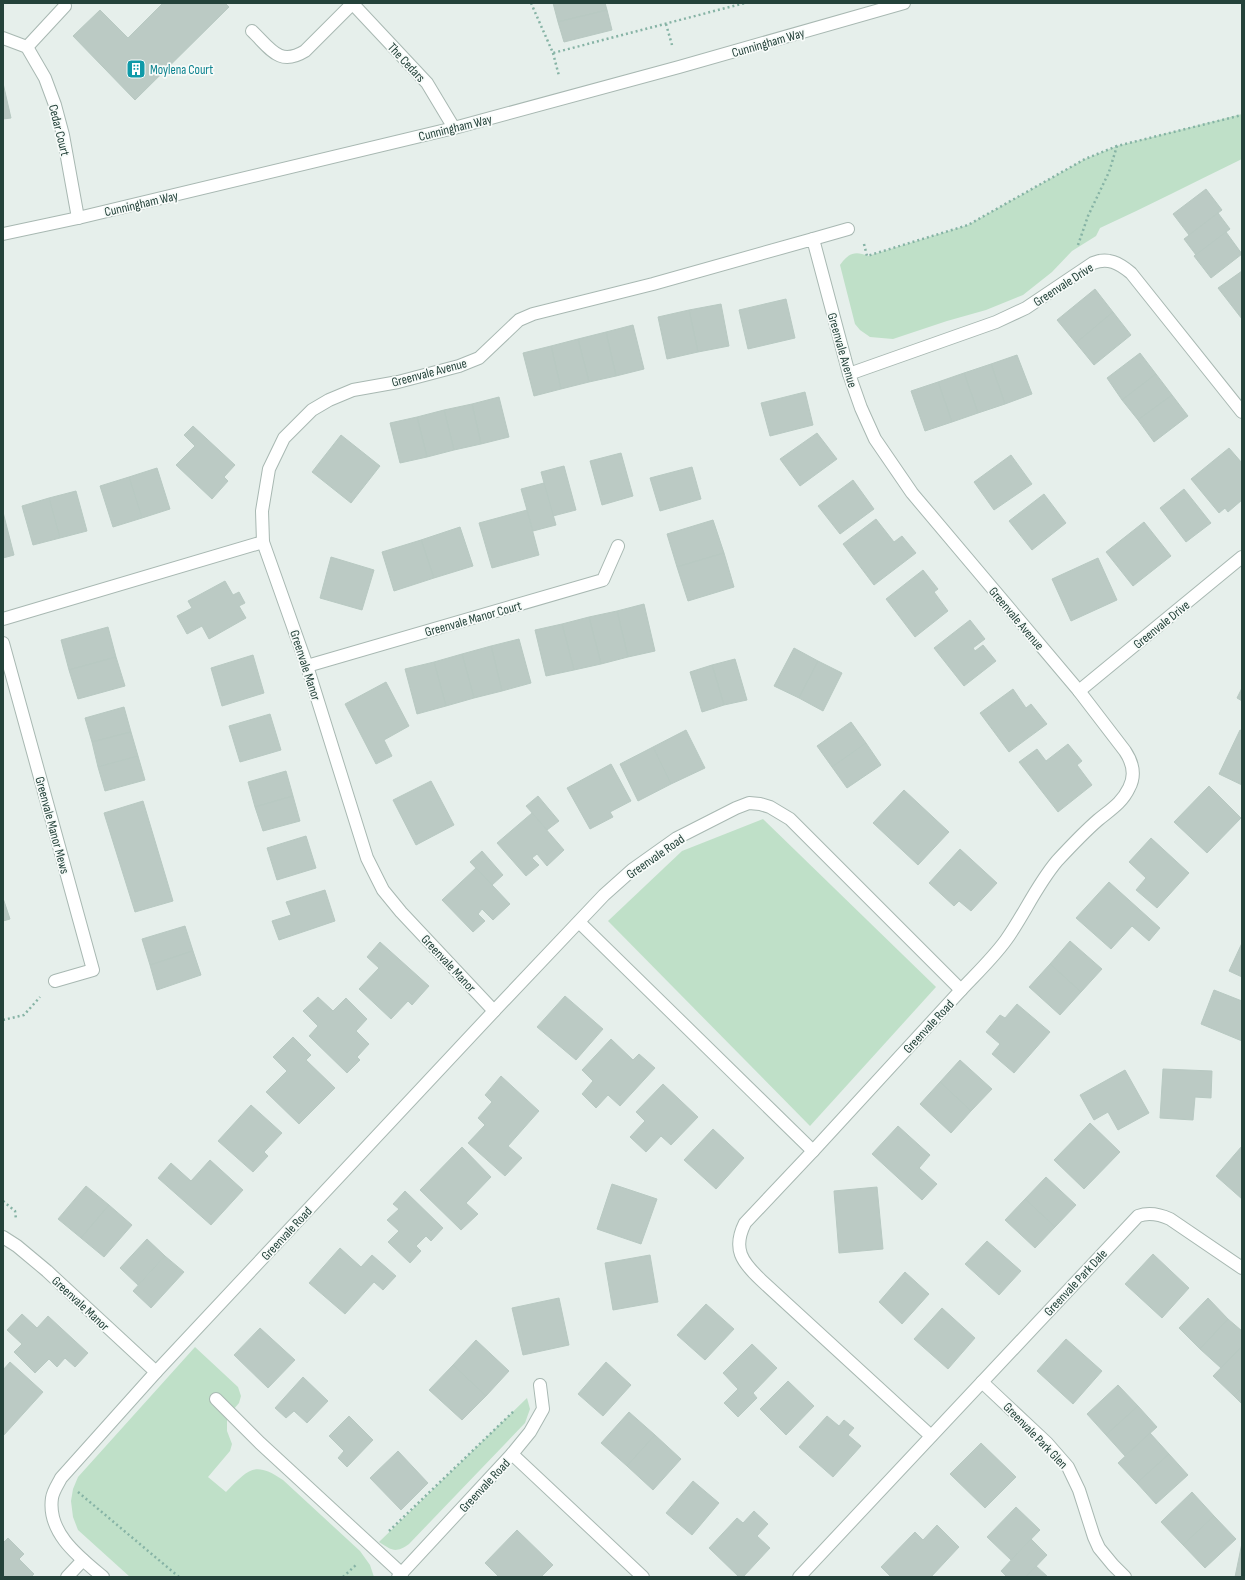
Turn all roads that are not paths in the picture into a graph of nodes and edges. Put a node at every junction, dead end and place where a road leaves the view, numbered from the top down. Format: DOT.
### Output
graph roads {
  1 [pos="352,3"];
  2 [pos="904,3"];
  3 [pos="65,6"];
  4 [pos="252,31"];
  5 [pos="3,38"];
  6 [pos="27,47"];
  7 [pos="454,128"];
  8 [pos="78,218"];
  9 [pos="848,229"];
  10 [pos="3,234"];
  11 [pos="813,239"];
  12 [pos="849,374"];
  13 [pos="1242,412"];
  14 [pos="263,542"];
  15 [pos="618,546"];
  16 [pos="1242,557"];
  17 [pos="3,619"];
  18 [pos="3,643"];
  19 [pos="307,666"];
  20 [pos="1079,692"];
  21 [pos="579,922"];
  22 [pos="55,981"];
  23 [pos="961,990"];
  24 [pos="494,1011"];
  25 [pos="813,1151"];
  26 [pos="3,1237"];
  27 [pos="1242,1268"];
  28 [pos="156,1372"];
  29 [pos="982,1382"];
  30 [pos="540,1385"];
  31 [pos="216,1399"];
  32 [pos="931,1436"];
  33 [pos="512,1454"];
  34 [pos="83,1560"];
  35 [pos="400,1575"];
  36 [pos="67,1577"];
  37 [pos="103,1577"];
  38 [pos="643,1577"];
  39 [pos="799,1577"];
  40 [pos="1125,1577"];
  1 -- 4 [label="street"];
  1 -- 7 [label="street, The Cedars"];
  2 -- 7 [label="street, Cunningham Way"];
  3 -- 6 [label="street"];
  5 -- 6 [label="street"];
  6 -- 8 [label="street, Cedar Court"];
  7 -- 8 [label="street, Cunningham Way"];
  8 -- 10 [label="street, Cunningham Way"];
  9 -- 11 [label="street"];
  11 -- 12 [label="street, Greenvale Avenue"];
  11 -- 14 [label="street, Greenvale Avenue"];
  12 -- 13 [label="street, Greenvale Drive"];
  12 -- 20 [label="street, Greenvale Avenue"];
  14 -- 17 [label="street"];
  14 -- 19 [label="street, Greenvale Manor"];
  15 -- 19 [label="street, Greenvale Manor Court"];
  16 -- 20 [label="street, Greenvale Drive"];
  18 -- 22 [label="street, Greenvale Manor Mews"];
  19 -- 24 [label="street, Greenvale Manor"];
  20 -- 23 [label="street, Greenvale Avenue"];
  21 -- 23 [label="street, Greenvale Road"];
  21 -- 24 [label="street, Greenvale Road"];
  21 -- 25 [label="street"];
  23 -- 25 [label="street, Greenvale Road"];
  24 -- 28 [label="street, Greenvale Road"];
  25 -- 32 [label="street, Greenvale Road"];
  26 -- 28 [label="street, Greenvale Manor"];
  27 -- 29 [label="street, Greenvale Park Dale"];
  28 -- 34 [label="street, Greenvale Road"];
  29 -- 32 [label="street, Greenvale Park Dale"];
  29 -- 40 [label="street, Greenvale Park Glen"];
  30 -- 33 [label="street, Greenvale Road"];
  31 -- 35 [label="street, Greenvale Road"];
  32 -- 39 [label="street, Greenvale Park Dale"];
  33 -- 35 [label="street, Greenvale Road"];
  33 -- 38 [label="street"];
  34 -- 36 [label="street"];
  34 -- 37 [label="street, Greenvale Road"];
}
